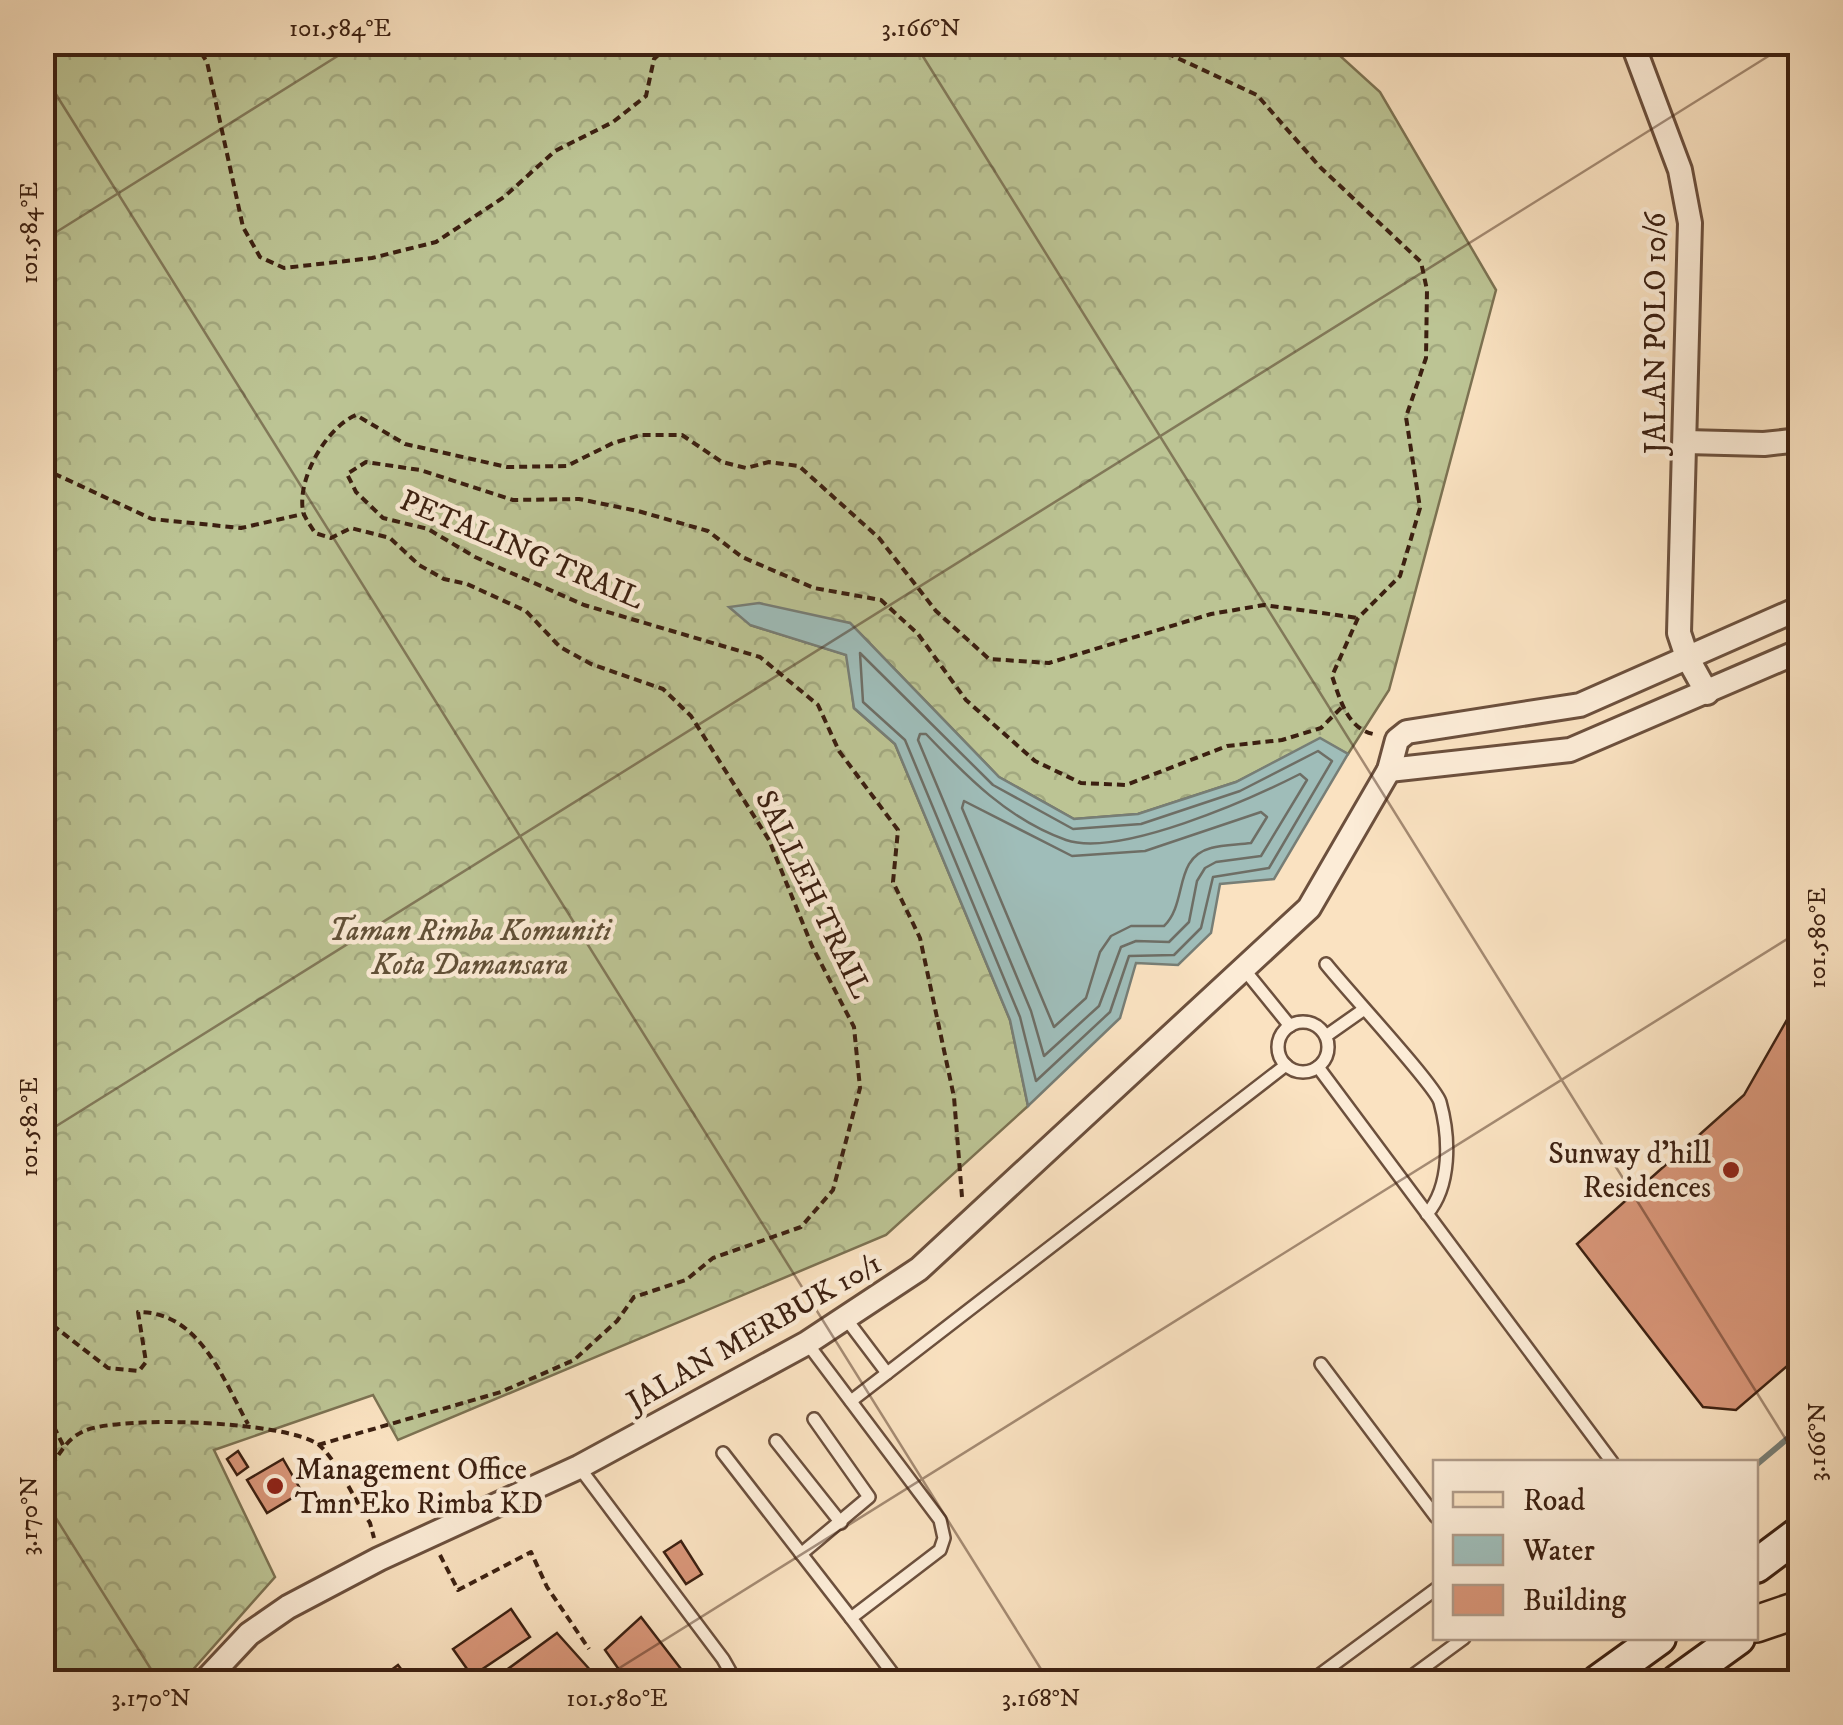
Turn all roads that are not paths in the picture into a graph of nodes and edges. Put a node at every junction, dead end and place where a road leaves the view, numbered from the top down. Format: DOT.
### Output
graph roads {
  1 [pos="1632,42"];
  2 [pos="1800,440"];
  3 [pos="1686,442"];
  4 [pos="1800,608"];
  5 [pos="1800,651"];
  6 [pos="1686,658"];
  7 [pos="1707,693"];
  8 [pos="1389,770"];
  9 [pos="1326,964"];
  10 [pos="1243,968"];
  11 [pos="1363,1010"];
  12 [pos="1290,1026"];
  13 [pos="1326,1036"];
  14 [pos="1286,1065"];
  15 [pos="1318,1067"];
  16 [pos="1427,1214"];
  17 [pos="846,1320"];
  18 [pos="807,1343"];
  19 [pos="1322,1364"];
  20 [pos="887,1372"];
  21 [pos="850,1401"];
  22 [pos="814,1420"];
  23 [pos="776,1441"];
  24 [pos="722,1453"];
  25 [pos="1608,1460"];
  26 [pos="580,1467"];
  27 [pos="1433,1513"];
  28 [pos="841,1523"];
  29 [pos="1800,1532"];
  30 [pos="801,1554"];
  31 [pos="1758,1564"];
  32 [pos="1800,1590"];
  33 [pos="1433,1591"];
  34 [pos="1800,1609"];
  35 [pos="851,1618"];
  36 [pos="1758,1622"];
  37 [pos="1758,1623"];
  38 [pos="1461,1640"];
  39 [pos="1655,1640"];
  40 [pos="1735,1640"];
  41 [pos="1325,1671"];
  42 [pos="204,1682"];
  43 [pos="736,1682"];
  44 [pos="899,1682"];
  45 [pos="1310,1682"];
  46 [pos="1334,1682"];
  47 [pos="1404,1682"];
  48 [pos="1598,1682"];
  49 [pos="1677,1682"];
  1 -- 3 [label="street, JALAN POLO 10/6"];
  2 -- 3 [label="street"];
  3 -- 6 [label="street, JALAN POLO 10/6"];
  4 -- 6 [label="street"];
  5 -- 7 [label="street"];
  6 -- 7 [label="street, JALAN POLO 10/6"];
  6 -- 8 [label="street, JALAN MERBUK 10/1"];
  7 -- 8 [label="street"];
  8 -- 10 [label="street, JALAN MERBUK 10/1"];
  9 -- 11 [label="lane"];
  10 -- 12 [label="lane"];
  10 -- 17 [label="street, JALAN MERBUK 10/1"];
  11 -- 13 [label="lane"];
  11 -- 16 [label="lane"];
  12 -- 13 [label="lane"];
  12 -- 14 [label="lane"];
  13 -- 15 [label="lane"];
  14 -- 15 [label="lane"];
  14 -- 20 [label="lane"];
  15 -- 16 [label="lane"];
  16 -- 25 [label="lane"];
  17 -- 18 [label="street, JALAN MERBUK 10/1"];
  17 -- 20 [label="lane"];
  18 -- 21 [label="lane"];
  18 -- 26 [label="street, JALAN MERBUK 10/1"];
  19 -- 27 [label="lane"];
  20 -- 21 [label="lane"];
  21 -- 35 [label="lane"];
  22 -- 28 [label="lane"];
  23 -- 28 [label="lane"];
  24 -- 30 [label="lane"];
  26 -- 42 [label="street, JALAN MERBUK 10/1"];
  26 -- 43 [label="lane"];
  28 -- 30 [label="lane"];
  29 -- 31 [label="main road"];
  30 -- 35 [label="lane"];
  32 -- 36 [label="main road"];
  33 -- 41 [label="lane"];
  34 -- 37 [label="main road"];
  35 -- 44 [label="lane"];
  38 -- 47 [label="lane"];
  39 -- 48 [label="main road"];
  40 -- 49 [label="main road"];
  41 -- 45 [label="lane"];
  41 -- 46 [label="lane"];
}
